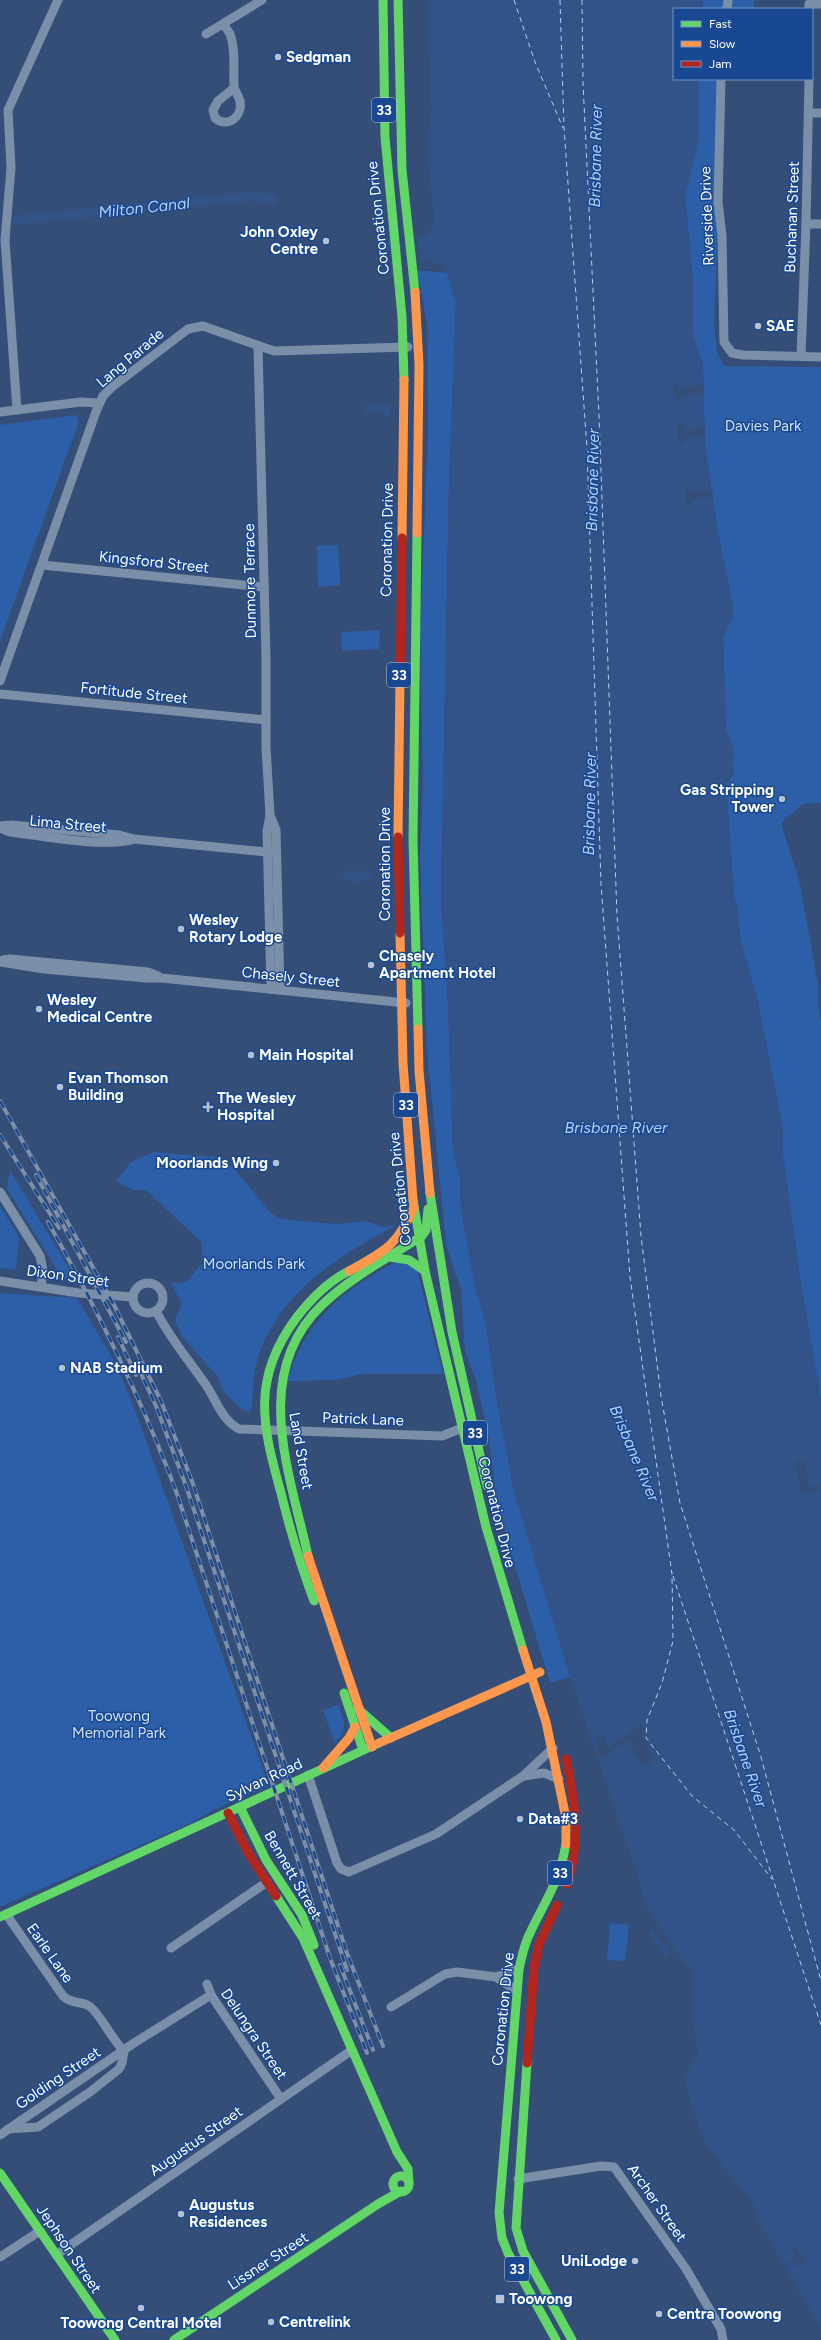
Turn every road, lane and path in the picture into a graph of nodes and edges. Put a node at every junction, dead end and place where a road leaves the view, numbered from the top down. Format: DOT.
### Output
graph roads {
  1 [pos="58,0"];
  2 [pos="262,0"];
  3 [pos="383,0"];
  4 [pos="398,0"];
  5 [pos="821,4"];
  6 [pos="808,7"];
  7 [pos="223,24"];
  8 [pos="206,34"];
  9 [pos="722,80"];
  10 [pos="809,80"];
  11 [pos="234,88"];
  12 [pos="809,113"];
  13 [pos="821,113"];
  14 [pos="4,128"];
  15 [pos="806,224"];
  16 [pos="821,224"];
  17 [pos="3,226"];
  18 [pos="258,347"];
  19 [pos="404,347"];
  20 [pos="418,347"];
  21 [pos="801,356"];
  22 [pos="821,357"];
  23 [pos="99,403"];
  24 [pos="17,410"];
  25 [pos="0,412"];
  26 [pos="42,565"];
  27 [pos="264,587"];
  28 [pos="0,681"];
  29 [pos="0,694"];
  30 [pos="266,720"];
  31 [pos="270,815"];
  32 [pos="0,827"];
  33 [pos="267,852"];
  34 [pos="0,961"];
  35 [pos="275,989"];
  36 [pos="401,1002"];
  37 [pos="417,1004"];
  38 [pos="429,1190"];
  39 [pos="0,1192"];
  40 [pos="414,1207"];
  41 [pos="418,1239"];
  42 [pos="390,1257"];
  43 [pos="425,1271"];
  44 [pos="0,1281"];
  45 [pos="41,1287"];
  46 [pos="133,1297"];
  47 [pos="156,1311"];
  48 [pos="462,1428"];
  49 [pos="265,1431"];
  50 [pos="280,1431"];
  51 [pos="490,1502"];
  52 [pos="501,1542"];
  53 [pos="540,1672"];
  54 [pos="530,1676"];
  55 [pos="544,1683"];
  56 [pos="358,1709"];
  57 [pos="355,1727"];
  58 [pos="391,1738"];
  59 [pos="552,1748"];
  60 [pos="367,1749"];
  61 [pos="563,1749"];
  62 [pos="322,1768"];
  63 [pos="308,1775"];
  64 [pos="523,1776"];
  65 [pos="559,1779"];
  66 [pos="240,1807"];
  67 [pos="228,1813"];
  68 [pos="276,1875"];
  69 [pos="267,1882"];
  70 [pos="3,1916"];
  71 [pos="171,1948"];
  72 [pos="519,1968"];
  73 [pos="496,1977"];
  74 [pos="324,1982"];
  75 [pos="206,1984"];
  76 [pos="517,1991"];
  77 [pos="211,1995"];
  78 [pos="391,2007"];
  79 [pos="352,2050"];
  80 [pos="124,2051"];
  81 [pos="281,2099"];
  82 [pos="8,2129"];
  83 [pos="0,2135"];
  84 [pos="397,2152"];
  85 [pos="0,2173"];
  86 [pos="518,2179"];
  87 [pos="395,2180"];
  88 [pos="409,2183"];
  89 [pos="401,2191"];
  90 [pos="378,2204"];
  91 [pos="40,2232"];
  92 [pos="56,2255"];
  93 [pos="0,2257"];
  94 [pos="115,2340"];
  95 [pos="174,2340"];
  96 [pos="556,2340"];
  97 [pos="572,2340"];
  98 [pos="723,2340"];
  1 -- 14 [label="street"];
  2 -- 7 [label="street"];
  3 -- 19 [label="main road, Coronation Drive / 33"];
  4 -- 20 [label="main road, Coronation Drive / 33"];
  5 -- 6 [label="street"];
  7 -- 8 [label="street"];
  7 -- 11 [label="street"];
  9 -- 21 [label="street, Riverside Drive"];
  10 -- 12 [label="street, Buchanan Street"];
  12 -- 13 [label="street"];
  12 -- 15 [label="street, Buchanan Street"];
  14 -- 17 [label="street"];
  15 -- 16 [label="street"];
  15 -- 21 [label="street, Buchanan Street"];
  17 -- 24 [label="street"];
  18 -- 19 [label="street, Lang Parade"];
  18 -- 23 [label="street, Lang Parade"];
  18 -- 27 [label="street, Dunmore Terrace"];
  19 -- 20 [label="street, Lang Parade"];
  19 -- 36 [label="main road, Coronation Drive / 33"];
  20 -- 37 [label="main road, Coronation Drive / 33"];
  21 -- 22 [label="street"];
  23 -- 24 [label="street"];
  23 -- 26 [label="street, Lang Parade"];
  24 -- 25 [label="street"];
  26 -- 27 [label="street, Kingsford Street"];
  26 -- 28 [label="street, Lang Parade"];
  27 -- 30 [label="street, Dunmore Terrace"];
  29 -- 30 [label="street, Fortitude Street"];
  30 -- 31 [label="street, Dunmore Terrace"];
  31 -- 33 [label="street, Dunmore Terrace"];
  31 -- 35 [label="street, Dunmore Terrace"];
  32 -- 33 [label="street, Lima Street"];
  33 -- 35 [label="street, Dunmore Terrace"];
  34 -- 35 [label="street, Chasely Street"];
  35 -- 36 [label="street, Chasely Street"];
  36 -- 37 [label="street, Chasely Street"];
  36 -- 40 [label="main road, Coronation Drive / 33"];
  37 -- 38 [label="main road, Coronation Drive / 33"];
  38 -- 41 [label="main road"];
  38 -- 51 [label="main road, Coronation Drive / 33"];
  39 -- 45 [label="street"];
  40 -- 41 [label="main road, Coronation Drive / 33"];
  40 -- 49 [label="main road, Land Street"];
  41 -- 42 [label="main road, Land Street"];
  41 -- 43 [label="main road, Coronation Drive / 33"];
  42 -- 43 [label="main road"];
  42 -- 50 [label="main road, Land Street"];
  43 -- 48 [label="main road, Coronation Drive / 33"];
  44 -- 45 [label="street, Dixon Street"];
  45 -- 46 [label="street, Dixon Street"];
  46 -- 47 [label="street"];
  46 -- 47 [label="street"];
  47 -- 49 [label="street, Patrick Lane"];
  48 -- 50 [label="street, Patrick Lane"];
  48 -- 54 [label="main road, Coronation Drive / 33"];
  49 -- 50 [label="street, Patrick Lane"];
  49 -- 57 [label="main road, Land Street"];
  50 -- 56 [label="main road, Land Street"];
  52 -- 53 [label="main road, Coronation Drive"];
  53 -- 54 [label="main road, Sylvan Road"];
  53 -- 55 [label="main road, Coronation Drive"];
  54 -- 58 [label="main road, Sylvan Road"];
  54 -- 59 [label="main road, Coronation Drive / 33"];
  56 -- 58 [label="main road"];
  56 -- 60 [label="main road, Land Street"];
  57 -- 60 [label="main road, Land Street"];
  57 -- 62 [label="main road"];
  58 -- 60 [label="main road, Sylvan Road"];
  59 -- 64 [label="street"];
  59 -- 65 [label="main road, Coronation Drive / 33"];
  60 -- 62 [label="main road, Sylvan Road"];
  61 -- 86 [label="main road, Coronation Drive / 33"];
  62 -- 63 [label="main road, Sylvan Road"];
  63 -- 64 [label="street"];
  63 -- 66 [label="main road, Sylvan Road"];
  64 -- 65 [label="street"];
  65 -- 72 [label="main road, Coronation Drive / 33"];
  66 -- 67 [label="main road, Sylvan Road"];
  66 -- 68 [label="main road, Bennett Street"];
  67 -- 69 [label="main road, Bennett Street"];
  67 -- 70 [label="main road, Sylvan Road"];
  68 -- 69 [label="main road"];
  68 -- 74 [label="main road, Bennett Street"];
  69 -- 71 [label="street"];
  69 -- 74 [label="main road, Bennett Street"];
  70 -- 80 [label="street, Earle Lane"];
  72 -- 73 [label="street"];
  72 -- 76 [label="main road, Coronation Drive / 33"];
  73 -- 76 [label="street"];
  73 -- 78 [label="street"];
  74 -- 79 [label="main road, Bennett Street"];
  75 -- 77 [label="street, Delungra Street"];
  76 -- 96 [label="main road, Coronation Drive / 33"];
  77 -- 80 [label="street, Golding Street"];
  77 -- 81 [label="street, Delungra Street"];
  79 -- 81 [label="street, Augustus Street"];
  79 -- 84 [label="main road, Bennett Street"];
  80 -- 82 [label="street, Golding Street"];
  80 -- 82 [label="street, Golding Street"];
  81 -- 92 [label="street, Augustus Street"];
  82 -- 83 [label="street, Golding Street"];
  84 -- 87 [label="main road, Bennett Street"];
  84 -- 88 [label="main road, Bennett Street"];
  85 -- 91 [label="main road, Jephson Street"];
  86 -- 97 [label="main road, 33"];
  86 -- 98 [label="street, Archer Street"];
  87 -- 88 [label="main road"];
  87 -- 89 [label="main road"];
  87 -- 90 [label="main road, Lissner Street"];
  88 -- 89 [label="main road"];
  89 -- 90 [label="main road, Lissner Street"];
  90 -- 95 [label="main road, Lissner Street"];
  91 -- 92 [label="main road, Jephson Street"];
  91 -- 93 [label="street"];
  92 -- 94 [label="main road, Jephson Street"];
}
